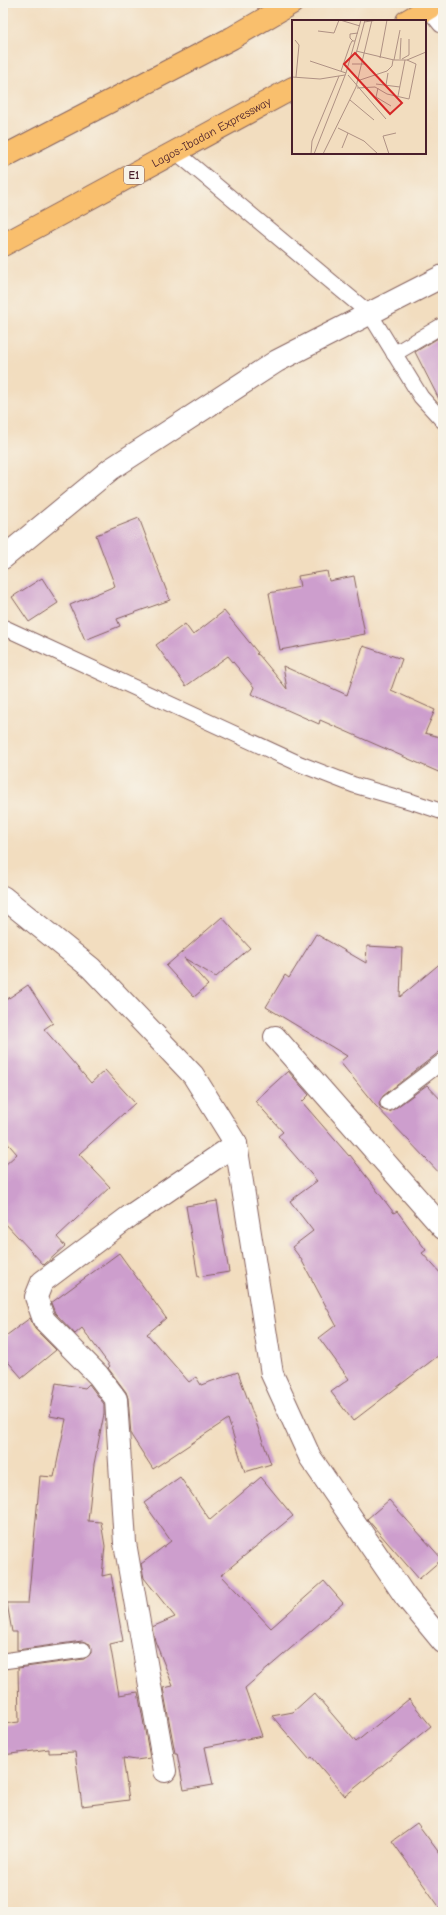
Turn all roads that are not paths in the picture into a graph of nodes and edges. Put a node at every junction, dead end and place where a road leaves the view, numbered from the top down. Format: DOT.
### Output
graph roads {
  1 [pos="292,3"];
  2 [pos="437,10"];
  3 [pos="410,20"];
  4 [pos="292,89"];
  5 [pos="176,152"];
  6 [pos="3,157"];
  7 [pos="3,245"];
  8 [pos="443,276"];
  9 [pos="370,314"];
  10 [pos="443,325"];
  11 [pos="394,354"];
  12 [pos="443,421"];
  13 [pos="3,558"];
  14 [pos="3,628"];
  15 [pos="443,812"];
  16 [pos="3,897"];
  17 [pos="275,1037"];
  18 [pos="443,1061"];
  19 [pos="388,1103"];
  20 [pos="236,1144"];
  21 [pos="443,1228"];
  22 [pos="443,1642"];
  23 [pos="83,1650"];
  24 [pos="3,1661"];
  25 [pos="165,1771"];
  1 -- 6 [label="highway"];
  2 -- 3 [label="highway"];
  4 -- 5 [label="highway, Lagos-Ibadan Expressway / E1"];
  5 -- 7 [label="highway, Lagos-Ibadan Expressway / E1"];
  5 -- 9 [label="lane"];
  8 -- 9 [label="street"];
  9 -- 11 [label="lane"];
  9 -- 13 [label="street"];
  10 -- 11 [label="lane"];
  11 -- 12 [label="lane"];
  14 -- 15 [label="lane"];
  16 -- 20 [label="street"];
  17 -- 21 [label="street"];
  18 -- 19 [label="lane"];
  20 -- 22 [label="street"];
  20 -- 25 [label="street"];
  23 -- 24 [label="lane"];
}
